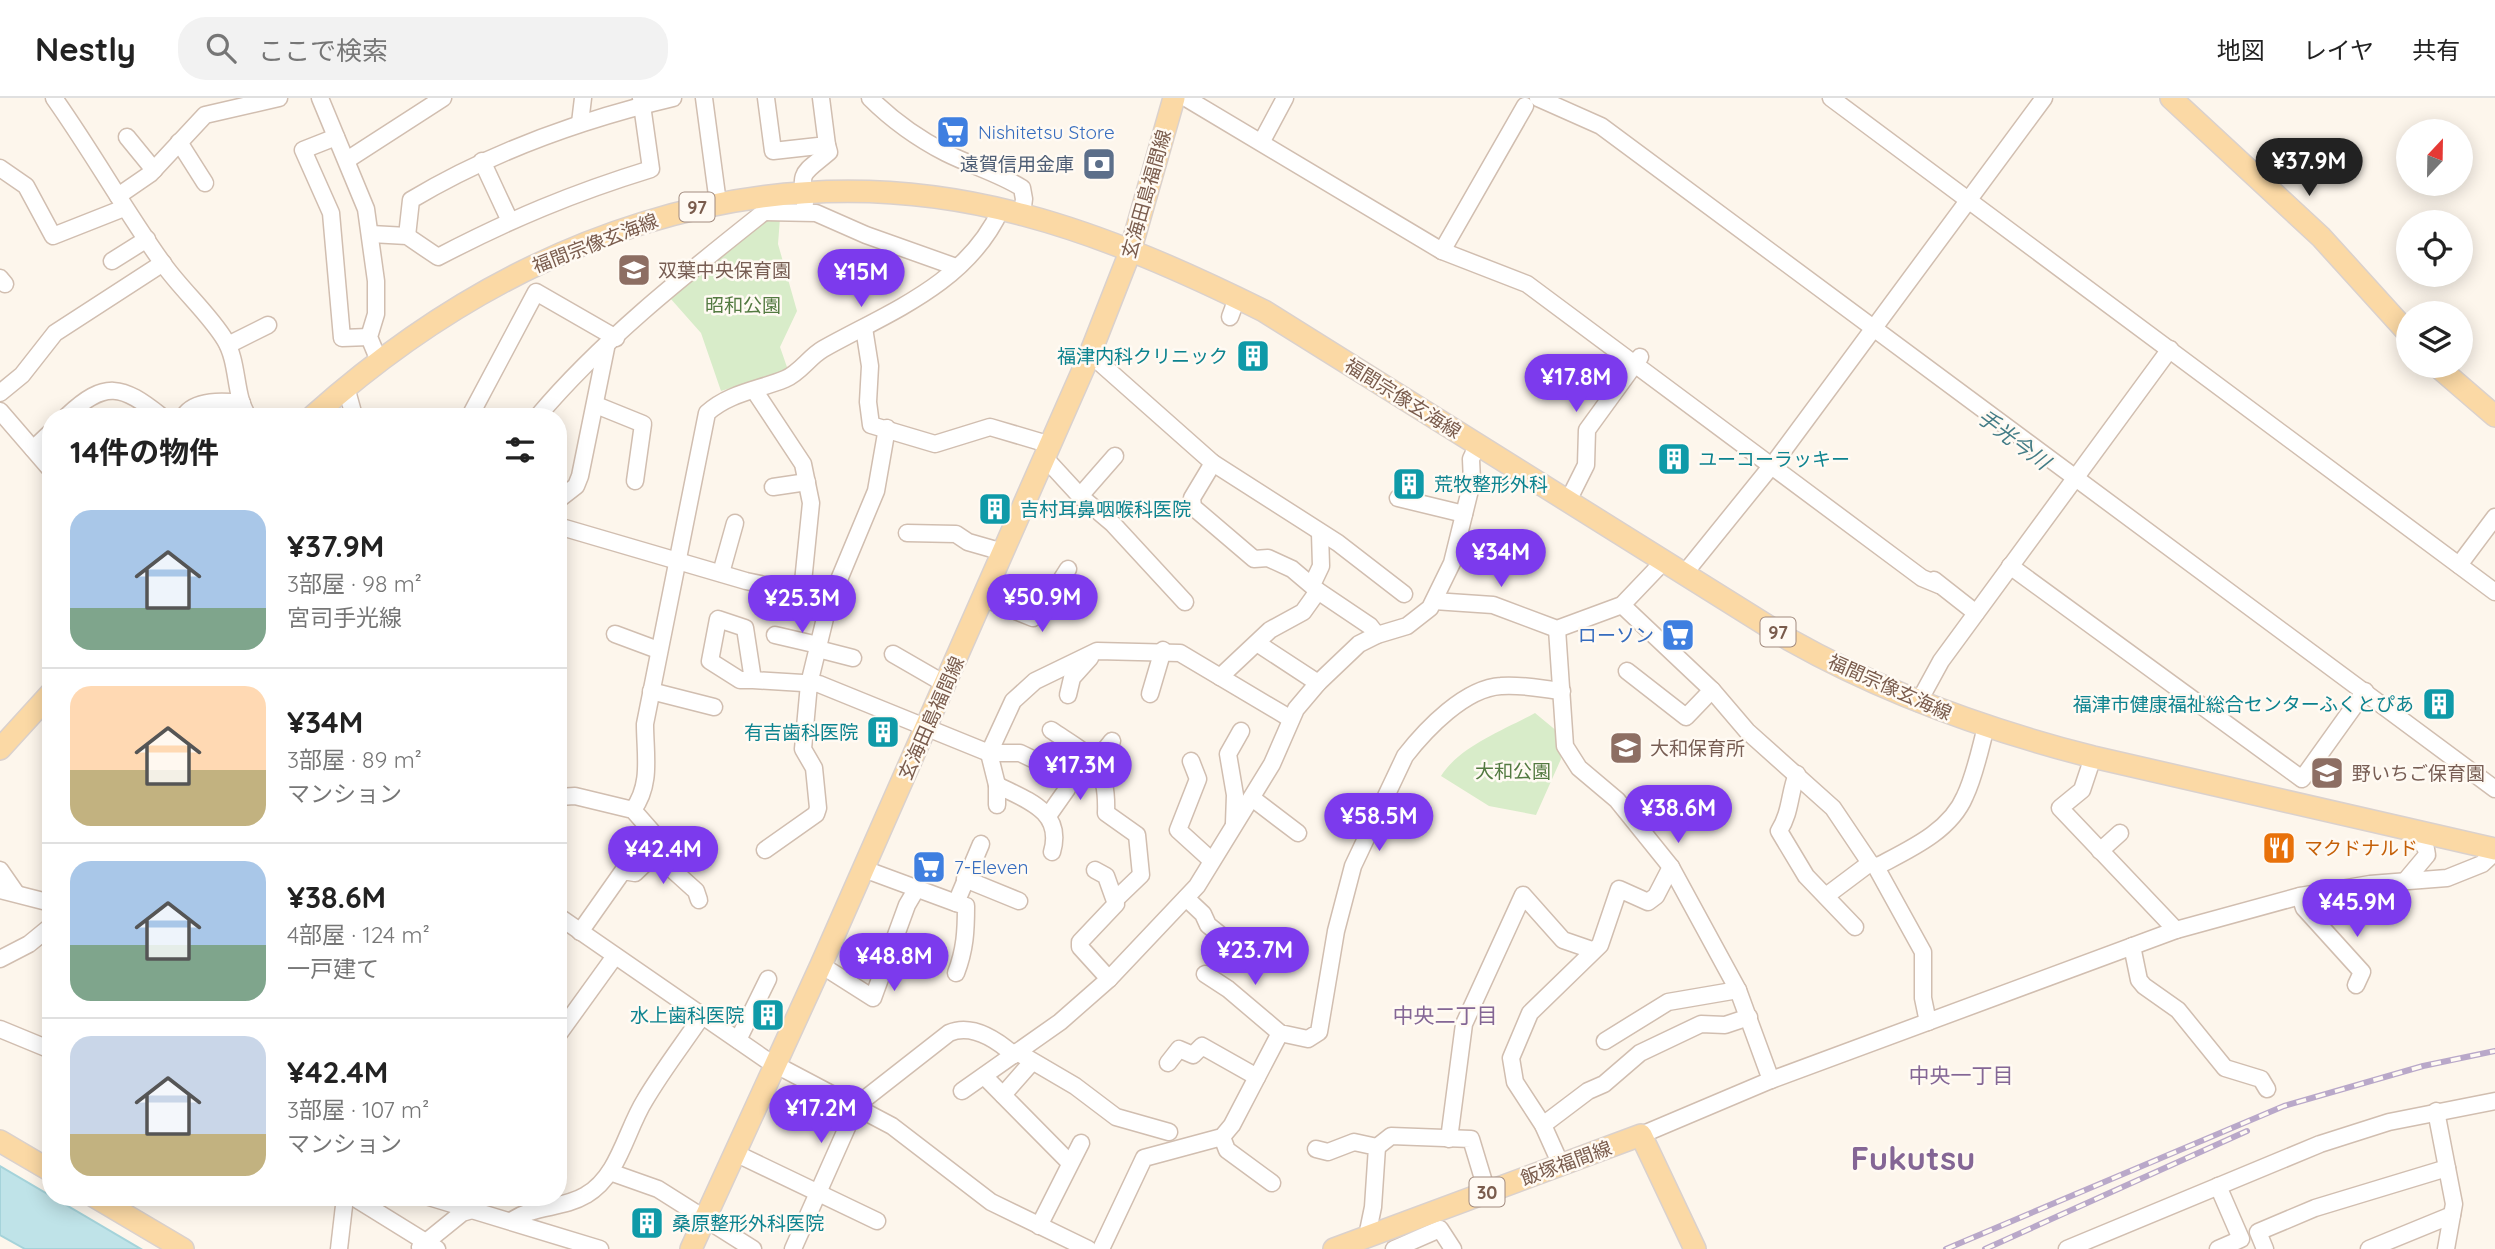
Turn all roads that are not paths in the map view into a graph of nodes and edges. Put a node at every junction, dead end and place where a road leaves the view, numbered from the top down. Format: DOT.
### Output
graph roads {
  1 [pos="54,98"];
  2 [pos="279,98"];
  3 [pos="320,98"];
  4 [pos="583,98"];
  5 [pos="673,98"];
  6 [pos="704,98"];
  7 [pos="766,98"];
  8 [pos="821,98"];
  9 [pos="870,98"];
  10 [pos="1174,98"];
  11 [pos="1186,98"];
  12 [pos="1285,98"];
  13 [pos="1831,98"];
  14 [pos="2044,98"];
  15 [pos="2171,98"];
  16 [pos="441,99"];
  17 [pos="642,102"];
  18 [pos="1532,102"];
  19 [pos="580,123"];
  20 [pos="127,137"];
  21 [pos="336,137"];
  22 [pos="1262,141"];
  23 [pos="179,142"];
  24 [pos="827,145"];
  25 [pos="347,160"];
  26 [pos="482,161"];
  27 [pos="0,168"];
  28 [pos="154,170"];
  29 [pos="205,183"];
  30 [pos="1969,200"];
  31 [pos="805,201"];
  32 [pos="121,202"];
  33 [pos="718,203"];
  34 [pos="765,204"];
  35 [pos="1011,212"];
  36 [pos="509,219"];
  37 [pos="371,234"];
  38 [pos="407,236"];
  39 [pos="147,239"];
  40 [pos="1445,247"];
  41 [pos="1130,252"];
  42 [pos="112,261"];
  43 [pos="163,263"];
  44 [pos="956,267"];
  45 [pos="340,308"];
  46 [pos="323,309"];
  47 [pos="2396,320"];
  48 [pos="268,325"];
  49 [pos="864,328"];
  50 [pos="1872,331"];
  51 [pos="369,337"];
  52 [pos="611,343"];
  53 [pos="228,345"];
  54 [pos="2170,349"];
  55 [pos="1090,354"];
  56 [pos="379,360"];
  57 [pos="1637,361"];
  58 [pos="2451,378"];
  59 [pos="346,387"];
  60 [pos="754,390"];
  61 [pos="0,393"];
  62 [pos="596,405"];
  63 [pos="76,408"];
  64 [pos="151,408"];
  65 [pos="193,408"];
  66 [pos="241,408"];
  67 [pos="244,408"];
  68 [pos="322,408"];
  69 [pos="352,408"];
  70 [pos="474,408"];
  71 [pos="545,408"];
  72 [pos="0,411"];
  73 [pos="2495,416"];
  74 [pos="887,428"];
  75 [pos="42,440"];
  76 [pos="1478,444"];
  77 [pos="33,449"];
  78 [pos="1048,451"];
  79 [pos="1115,456"];
  80 [pos="42,460"];
  81 [pos="1773,462"];
  82 [pos="1213,463"];
  83 [pos="635,481"];
  84 [pos="2073,481"];
  85 [pos="807,482"];
  86 [pos="773,487"];
  87 [pos="567,493"];
  88 [pos="1080,496"];
  89 [pos="1398,498"];
  90 [pos="1568,501"];
  91 [pos="1464,514"];
  92 [pos="2495,517"];
  93 [pos="735,523"];
  94 [pos="567,529"];
  95 [pos="907,533"];
  96 [pos="1320,533"];
  97 [pos="1003,552"];
  98 [pos="677,561"];
  99 [pos="1664,561"];
  100 [pos="2459,565"];
  101 [pos="2010,566"];
  102 [pos="1068,569"];
  103 [pos="721,573"];
  104 [pos="1684,574"];
  105 [pos="1315,588"];
  106 [pos="802,592"];
  107 [pos="2495,592"];
  108 [pos="1404,594"];
  109 [pos="983,598"];
  110 [pos="831,599"];
  111 [pos="1434,601"];
  112 [pos="1185,602"];
  113 [pos="1622,605"];
  114 [pos="1976,613"];
  115 [pos="1557,629"];
  116 [pos="615,634"];
  117 [pos="775,635"];
  118 [pos="1377,635"];
  119 [pos="1257,643"];
  120 [pos="818,647"];
  121 [pos="659,650"];
  122 [pos="1163,650"];
  123 [pos="1097,651"];
  124 [pos="893,654"];
  125 [pos="853,658"];
  126 [pos="1628,671"];
  127 [pos="1220,677"];
  128 [pos="753,680"];
  129 [pos="809,684"];
  130 [pos="945,684"];
  131 [pos="1318,684"];
  132 [pos="1712,690"];
  133 [pos="650,691"];
  134 [pos="1562,691"];
  135 [pos="1150,694"];
  136 [pos="1068,695"];
  137 [pos="2363,696"];
  138 [pos="42,703"];
  139 [pos="1918,703"];
  140 [pos="714,707"];
  141 [pos="1291,719"];
  142 [pos="1986,727"];
  143 [pos="926,728"];
  144 [pos="1051,730"];
  145 [pos="1241,731"];
  146 [pos="1112,741"];
  147 [pos="0,748"];
  148 [pos="989,753"];
  149 [pos="2093,757"];
  150 [pos="1096,761"];
  151 [pos="1191,761"];
  152 [pos="1045,765"];
  153 [pos="1071,774"];
  154 [pos="1797,774"];
  155 [pos="997,786"];
  156 [pos="2495,789"];
  157 [pos="567,796"];
  158 [pos="1252,798"];
  159 [pos="997,805"];
  160 [pos="633,810"];
  161 [pos="1048,816"];
  162 [pos="1234,823"];
  163 [pos="2414,830"];
  164 [pos="1298,833"];
  165 [pos="2120,833"];
  166 [pos="981,844"];
  167 [pos="765,850"];
  168 [pos="2100,851"];
  169 [pos="2495,851"];
  170 [pos="1052,852"];
  171 [pos="655,854"];
  172 [pos="1211,860"];
  173 [pos="1873,865"];
  174 [pos="1671,867"];
  175 [pos="864,869"];
  176 [pos="0,870"];
  177 [pos="1095,870"];
  178 [pos="965,879"];
  179 [pos="2406,880"];
  180 [pos="917,888"];
  181 [pos="8,891"];
  182 [pos="1826,896"];
  183 [pos="2300,896"];
  184 [pos="1186,898"];
  185 [pos="1116,899"];
  186 [pos="42,900"];
  187 [pos="699,900"];
  188 [pos="1019,901"];
  189 [pos="956,903"];
  190 [pos="567,922"];
  191 [pos="1855,927"];
  192 [pos="2176,930"];
  193 [pos="580,932"];
  194 [pos="42,933"];
  195 [pos="2132,946"];
  196 [pos="1592,950"];
  197 [pos="1244,954"];
  198 [pos="615,956"];
  199 [pos="0,959"];
  200 [pos="821,965"];
  201 [pos="956,973"];
  202 [pos="1205,974"];
  203 [pos="768,979"];
  204 [pos="1109,979"];
  205 [pos="2356,985"];
  206 [pos="1738,990"];
  207 [pos="702,1016"];
  208 [pos="1749,1017"];
  209 [pos="1928,1022"];
  210 [pos="567,1023"];
  211 [pos="0,1029"];
  212 [pos="1280,1033"];
  213 [pos="738,1040"];
  214 [pos="1605,1041"];
  215 [pos="42,1046"];
  216 [pos="1015,1053"];
  217 [pos="1032,1062"];
  218 [pos="1168,1063"];
  219 [pos="776,1065"];
  220 [pos="984,1076"];
  221 [pos="1257,1077"];
  222 [pos="1771,1080"];
  223 [pos="2267,1089"];
  224 [pos="962,1091"];
  225 [pos="1003,1095"];
  226 [pos="2495,1101"];
  227 [pos="856,1105"];
  228 [pos="2435,1111"];
  229 [pos="1544,1125"];
  230 [pos="1169,1132"];
  231 [pos="1641,1135"];
  232 [pos="1153,1136"];
  233 [pos="1222,1137"];
  234 [pos="1449,1139"];
  235 [pos="0,1141"];
  236 [pos="1081,1143"];
  237 [pos="1377,1147"];
  238 [pos="1316,1149"];
  239 [pos="735,1153"];
  240 [pos="1144,1158"];
  241 [pos="1070,1163"];
  242 [pos="1561,1165"];
  243 [pos="42,1166"];
  244 [pos="2447,1168"];
  245 [pos="610,1172"];
  246 [pos="1272,1182"];
  247 [pos="2218,1186"];
  248 [pos="1487,1192"];
  249 [pos="820,1194"];
  250 [pos="567,1203"];
  251 [pos="110,1206"];
  252 [pos="344,1206"];
  253 [pos="366,1206"];
  254 [pos="471,1206"];
  255 [pos="481,1206"];
  256 [pos="552,1206"];
  257 [pos="2452,1215"];
  258 [pos="706,1217"];
  259 [pos="877,1221"];
  260 [pos="511,1222"];
  261 [pos="1039,1226"];
  262 [pos="1367,1236"];
  263 [pos="1690,1245"];
  264 [pos="427,1247"];
  265 [pos="2077,1247"];
  266 [pos="183,1249"];
  267 [pos="339,1249"];
  268 [pos="600,1249"];
  269 [pos="691,1249"];
  270 [pos="753,1249"];
  271 [pos="793,1249"];
  272 [pos="1088,1249"];
  273 [pos="1101,1249"];
  274 [pos="1334,1249"];
  275 [pos="1394,1249"];
  276 [pos="1454,1249"];
  277 [pos="2218,1249"];
  278 [pos="2265,1249"];
  279 [pos="2369,1249"];
  280 [pos="2446,1249"];
  1 -- 32 [label="street"];
  2 -- 23 [label="street"];
  3 -- 21 [label="street"];
  4 -- 19 [label="street"];
  5 -- 17 [label="street"];
  6 -- 33 [label="street"];
  7 -- 24 [label="street"];
  8 -- 24 [label="street"];
  9 -- 35 [label="street"];
  10 -- 41 [label="main road, 玄海田島福間線"];
  11 -- 22 [label="street"];
  12 -- 22 [label="street"];
  13 -- 30 [label="street"];
  14 -- 30 [label="street"];
  15 -- 47 [label="main road"];
  16 -- 25 [label="street"];
  17 -- 19 [label="street"];
  17 -- 36 [label="street"];
  18 -- 40 [label="street"];
  18 -- 50 [label="street"];
  19 -- 26 [label="street"];
  20 -- 28 [label="street"];
  21 -- 25 [label="street"];
  21 -- 45 [label="street"];
  22 -- 40 [label="street"];
  23 -- 28 [label="street"];
  23 -- 29 [label="street"];
  24 -- 31 [label="street"];
  25 -- 37 [label="street"];
  26 -- 36 [label="street"];
  26 -- 38 [label="street"];
  27 -- 32 [label="street"];
  28 -- 32 [label="street"];
  30 -- 50 [label="street"];
  30 -- 54 [label="street"];
  31 -- 34 [label="main road, 福間宗像玄海線 / 97"];
  31 -- 35 [label="main road, 福間宗像玄海線 / 97"];
  31 -- 44 [label="street"];
  32 -- 39 [label="street"];
  33 -- 34 [label="main road, 福間宗像玄海線 / 97"];
  33 -- 56 [label="main road, 福間宗像玄海線 / 97"];
  34 -- 52 [label="street"];
  35 -- 41 [label="main road, 福間宗像玄海線 / 97"];
  35 -- 44 [label="street"];
  36 -- 38 [label="street"];
  37 -- 38 [label="street"];
  37 -- 51 [label="street"];
  39 -- 42 [label="street"];
  39 -- 43 [label="street"];
  40 -- 57 [label="street"];
  41 -- 55 [label="main road, 玄海田島福間線"];
  41 -- 76 [label="main road, 福間宗像玄海線 / 97"];
  43 -- 53 [label="street"];
  43 -- 61 [label="street"];
  44 -- 49 [label="street"];
  45 -- 46 [label="street"];
  45 -- 51 [label="street"];
  48 -- 53 [label="street"];
  49 -- 60 [label="street"];
  49 -- 74 [label="street"];
  50 -- 81 [label="street"];
  50 -- 84 [label="street"];
  51 -- 56 [label="street"];
  52 -- 62 [label="street"];
  52 -- 70 [label="street"];
  52 -- 71 [label="street"];
  53 -- 67 [label="street"];
  54 -- 84 [label="street"];
  54 -- 100 [label="street"];
  55 -- 78 [label="main road, 玄海田島福間線"];
  55 -- 82 [label="street"];
  56 -- 59 [label="main road, 福間宗像玄海線 / 97"];
  57 -- 81 [label="street"];
  57 -- 90 [label="street"];
  58 -- 73 [label="main road"];
  59 -- 68 [label="main road, 福間宗像玄海線 / 97"];
  59 -- 69 [label="street"];
  60 -- 85 [label="street"];
  60 -- 98 [label="street"];
  62 -- 83 [label="street"];
  62 -- 87 [label="street"];
  63 -- 64 [label="street"];
  65 -- 66 [label="street"];
  72 -- 77 [label="street"];
  74 -- 78 [label="street"];
  74 -- 110 [label="street"];
  75 -- 77 [label="street"];
  76 -- 90 [label="main road, 福間宗像玄海線 / 97"];
  76 -- 91 [label="street"];
  77 -- 80 [label="street"];
  78 -- 88 [label="street"];
  78 -- 97 [label="main road, 玄海田島福間線"];
  79 -- 88 [label="street"];
  81 -- 104 [label="street"];
  81 -- 114 [label="street"];
  82 -- 96 [label="street"];
  82 -- 105 [label="street"];
  84 -- 101 [label="street"];
  84 -- 137 [label="street"];
  85 -- 86 [label="street"];
  85 -- 106 [label="street"];
  88 -- 112 [label="street"];
  89 -- 91 [label="street"];
  90 -- 99 [label="main road, 福間宗像玄海線 / 97"];
  91 -- 111 [label="street"];
  92 -- 100 [label="street"];
  93 -- 103 [label="street"];
  94 -- 98 [label="street"];
  95 -- 97 [label="street"];
  96 -- 105 [label="street"];
  96 -- 108 [label="street"];
  97 -- 109 [label="main road, 玄海田島福間線"];
  98 -- 103 [label="street"];
  98 -- 121 [label="street"];
  99 -- 104 [label="main road, 福間宗像玄海線 / 97"];
  99 -- 113 [label="street"];
  100 -- 107 [label="street"];
  101 -- 114 [label="street"];
  101 -- 137 [label="street"];
  102 -- 109 [label="street"];
  103 -- 106 [label="street"];
  104 -- 139 [label="main road, 福間宗像玄海線 / 97"];
  105 -- 118 [label="street"];
  105 -- 119 [label="street"];
  106 -- 110 [label="street"];
  109 -- 130 [label="main road, 玄海田島福間線"];
  110 -- 120 [label="street"];
  111 -- 115 [label="street"];
  111 -- 118 [label="street"];
  113 -- 115 [label="street"];
  113 -- 132 [label="street"];
  114 -- 139 [label="street"];
  115 -- 134 [label="street"];
  116 -- 121 [label="street"];
  117 -- 120 [label="street"];
  118 -- 131 [label="street"];
  119 -- 127 [label="street"];
  119 -- 131 [label="street"];
  120 -- 125 [label="street"];
  120 -- 129 [label="street"];
  121 -- 133 [label="street"];
  122 -- 123 [label="street"];
  122 -- 127 [label="street"];
  122 -- 135 [label="street"];
  123 -- 136 [label="street"];
  123 -- 148 [label="street"];
  124 -- 130 [label="street"];
  126 -- 132 [label="street"];
  127 -- 141 [label="street"];
  128 -- 129 [label="street"];
  129 -- 143 [label="street"];
  129 -- 167 [label="street"];
  130 -- 143 [label="main road, 玄海田島福間線"];
  131 -- 141 [label="street"];
  132 -- 154 [label="street"];
  133 -- 140 [label="street"];
  133 -- 160 [label="street"];
  134 -- 174 [label="street"];
  134 -- 212 [label="street"];
  137 -- 156 [label="street"];
  138 -- 147 [label="main road"];
  139 -- 142 [label="main road, 福間宗像玄海線 / 97"];
  141 -- 158 [label="street"];
  142 -- 149 [label="main road, 福間宗像玄海線 / 97"];
  142 -- 173 [label="street"];
  143 -- 148 [label="street"];
  143 -- 175 [label="main road, 玄海田島福間線"];
  144 -- 150 [label="street"];
  145 -- 162 [label="street"];
  146 -- 150 [label="street"];
  148 -- 152 [label="street"];
  148 -- 155 [label="street"];
  149 -- 163 [label="main road, 福間宗像玄海線 / 97"];
  149 -- 168 [label="street"];
  150 -- 185 [label="street"];
  151 -- 172 [label="street"];
  153 -- 161 [label="street"];
  154 -- 173 [label="street"];
  154 -- 182 [label="street"];
  155 -- 159 [label="street"];
  155 -- 161 [label="street"];
  157 -- 160 [label="street"];
  158 -- 162 [label="street"];
  158 -- 164 [label="street"];
  160 -- 171 [label="street"];
  161 -- 170 [label="street"];
  162 -- 172 [label="street"];
  163 -- 169 [label="main road, 福間宗像玄海線 / 97"];
  163 -- 179 [label="street"];
  165 -- 168 [label="street"];
  166 -- 178 [label="street"];
  168 -- 192 [label="street"];
  169 -- 179 [label="street"];
  171 -- 187 [label="street"];
  171 -- 193 [label="street"];
  172 -- 184 [label="street"];
  173 -- 182 [label="street"];
  173 -- 209 [label="street"];
  174 -- 196 [label="street"];
  174 -- 206 [label="street"];
  175 -- 180 [label="street"];
  175 -- 200 [label="main road, 玄海田島福間線"];
  176 -- 181 [label="street"];
  177 -- 185 [label="street"];
  178 -- 188 [label="street"];
  178 -- 189 [label="street"];
  179 -- 183 [label="street"];
  180 -- 189 [label="street"];
  180 -- 200 [label="street"];
  181 -- 186 [label="street"];
  182 -- 191 [label="street"];
  183 -- 192 [label="street"];
  183 -- 205 [label="street"];
  184 -- 197 [label="street"];
  184 -- 204 [label="street"];
  185 -- 204 [label="street"];
  189 -- 201 [label="street"];
  190 -- 193 [label="street"];
  192 -- 195 [label="street"];
  193 -- 198 [label="street"];
  194 -- 199 [label="street"];
  195 -- 209 [label="street"];
  195 -- 223 [label="street"];
  196 -- 229 [label="street"];
  196 -- 234 [label="street"];
  198 -- 207 [label="street"];
  198 -- 210 [label="street"];
  200 -- 219 [label="main road, 玄海田島福間線"];
  202 -- 212 [label="street"];
  203 -- 213 [label="street"];
  204 -- 216 [label="street"];
  206 -- 208 [label="street"];
  206 -- 214 [label="street"];
  207 -- 213 [label="street"];
  207 -- 245 [label="street"];
  208 -- 222 [label="street"];
  208 -- 229 [label="street"];
  209 -- 222 [label="street"];
  211 -- 215 [label="street"];
  212 -- 221 [label="street"];
  213 -- 219 [label="street"];
  216 -- 217 [label="street"];
  216 -- 220 [label="street"];
  216 -- 227 [label="street"];
  217 -- 225 [label="street"];
  217 -- 230 [label="street"];
  218 -- 221 [label="street"];
  219 -- 227 [label="street"];
  219 -- 239 [label="main road, 玄海田島福間線"];
  220 -- 224 [label="street"];
  220 -- 225 [label="street"];
  221 -- 233 [label="street"];
  222 -- 231 [label="street"];
  225 -- 241 [label="street"];
  226 -- 228 [label="street"];
  227 -- 249 [label="street"];
  227 -- 261 [label="street"];
  228 -- 244 [label="street"];
  228 -- 247 [label="street"];
  229 -- 242 [label="street"];
  231 -- 242 [label="main road, 飯塚福間線 / 30"];
  231 -- 263 [label="main road"];
  232 -- 240 [label="street"];
  233 -- 240 [label="street"];
  233 -- 246 [label="street"];
  234 -- 237 [label="street"];
  234 -- 248 [label="street"];
  235 -- 243 [label="main road"];
  236 -- 241 [label="street"];
  237 -- 238 [label="street"];
  237 -- 262 [label="street"];
  239 -- 249 [label="street"];
  239 -- 258 [label="main road, 玄海田島福間線"];
  240 -- 273 [label="street"];
  241 -- 261 [label="street"];
  242 -- 248 [label="main road, 飯塚福間線 / 30"];
  244 -- 257 [label="street"];
  244 -- 278 [label="street"];
  245 -- 250 [label="street"];
  245 -- 258 [label="street"];
  247 -- 265 [label="street"];
  247 -- 277 [label="street"];
  248 -- 262 [label="main road, 飯塚福間線 / 30"];
  249 -- 259 [label="street"];
  249 -- 271 [label="street"];
  251 -- 266 [label="main road"];
  252 -- 267 [label="street"];
  253 -- 264 [label="street"];
  254 -- 264 [label="street"];
  255 -- 260 [label="street"];
  256 -- 260 [label="street"];
  257 -- 279 [label="street"];
  257 -- 280 [label="street"];
  258 -- 269 [label="main road, 玄海田島福間線"];
  258 -- 270 [label="street"];
  260 -- 268 [label="street"];
  261 -- 272 [label="street"];
  262 -- 274 [label="main road, 飯塚福間線 / 30"];
  275 -- 276 [label="street"];
}
